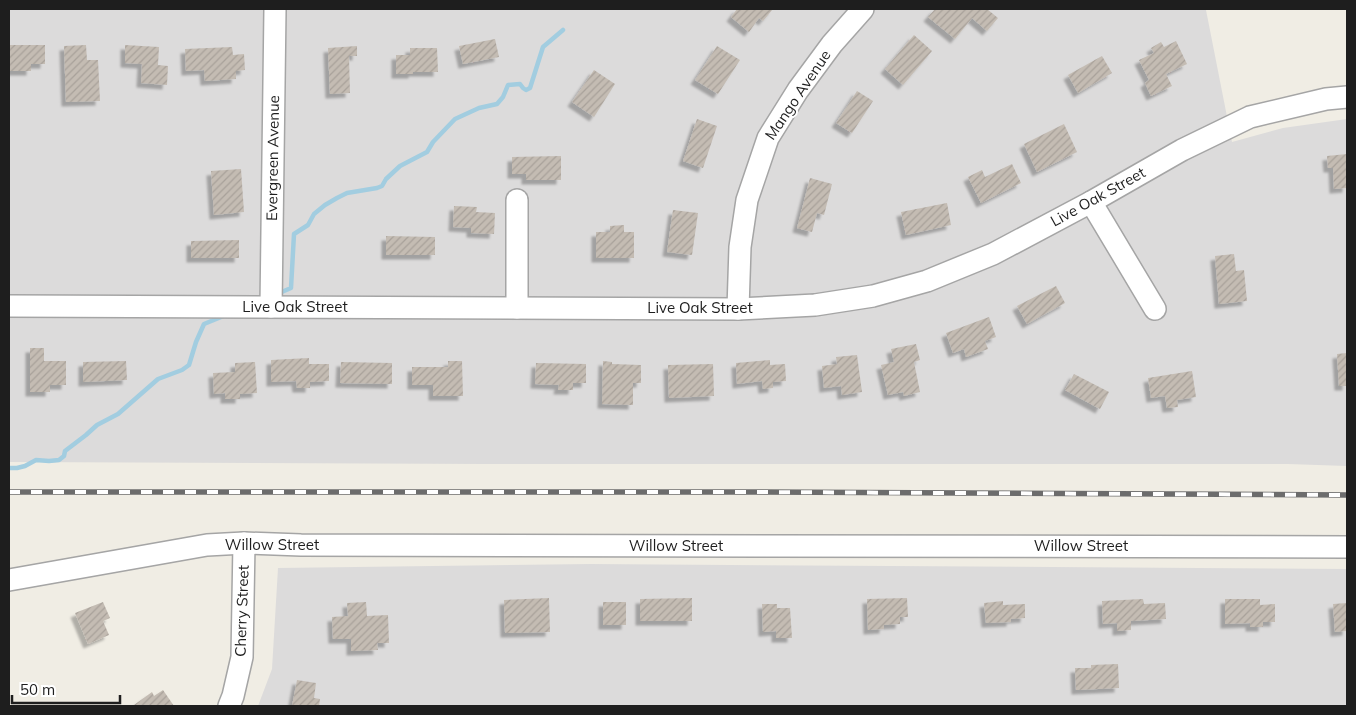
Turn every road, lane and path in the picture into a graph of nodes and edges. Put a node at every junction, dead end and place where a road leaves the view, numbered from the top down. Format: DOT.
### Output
graph roads {
  1 [pos="275,9"];
  2 [pos="863,9"];
  3 [pos="1347,97"];
  4 [pos="517,200"];
  5 [pos="1092,202"];
  6 [pos="9,306"];
  7 [pos="271,307"];
  8 [pos="517,308"];
  9 [pos="738,309"];
  10 [pos="1155,309"];
  11 [pos="244,543"];
  12 [pos="1347,547"];
  13 [pos="9,580"];
  14 [pos="229,706"];
  1 -- 7 [label="street, Evergreen Avenue"];
  2 -- 9 [label="street, Mango Avenue"];
  3 -- 5 [label="street, Live Oak Street"];
  4 -- 8 [label="street"];
  5 -- 9 [label="street, Live Oak Street"];
  5 -- 10 [label="street"];
  6 -- 7 [label="street, Live Oak Street"];
  7 -- 8 [label="street, Live Oak Street"];
  8 -- 9 [label="street, Live Oak Street"];
  11 -- 12 [label="street, Willow Street"];
  11 -- 13 [label="street, Willow Street"];
  11 -- 14 [label="street, Cherry Street"];
}
